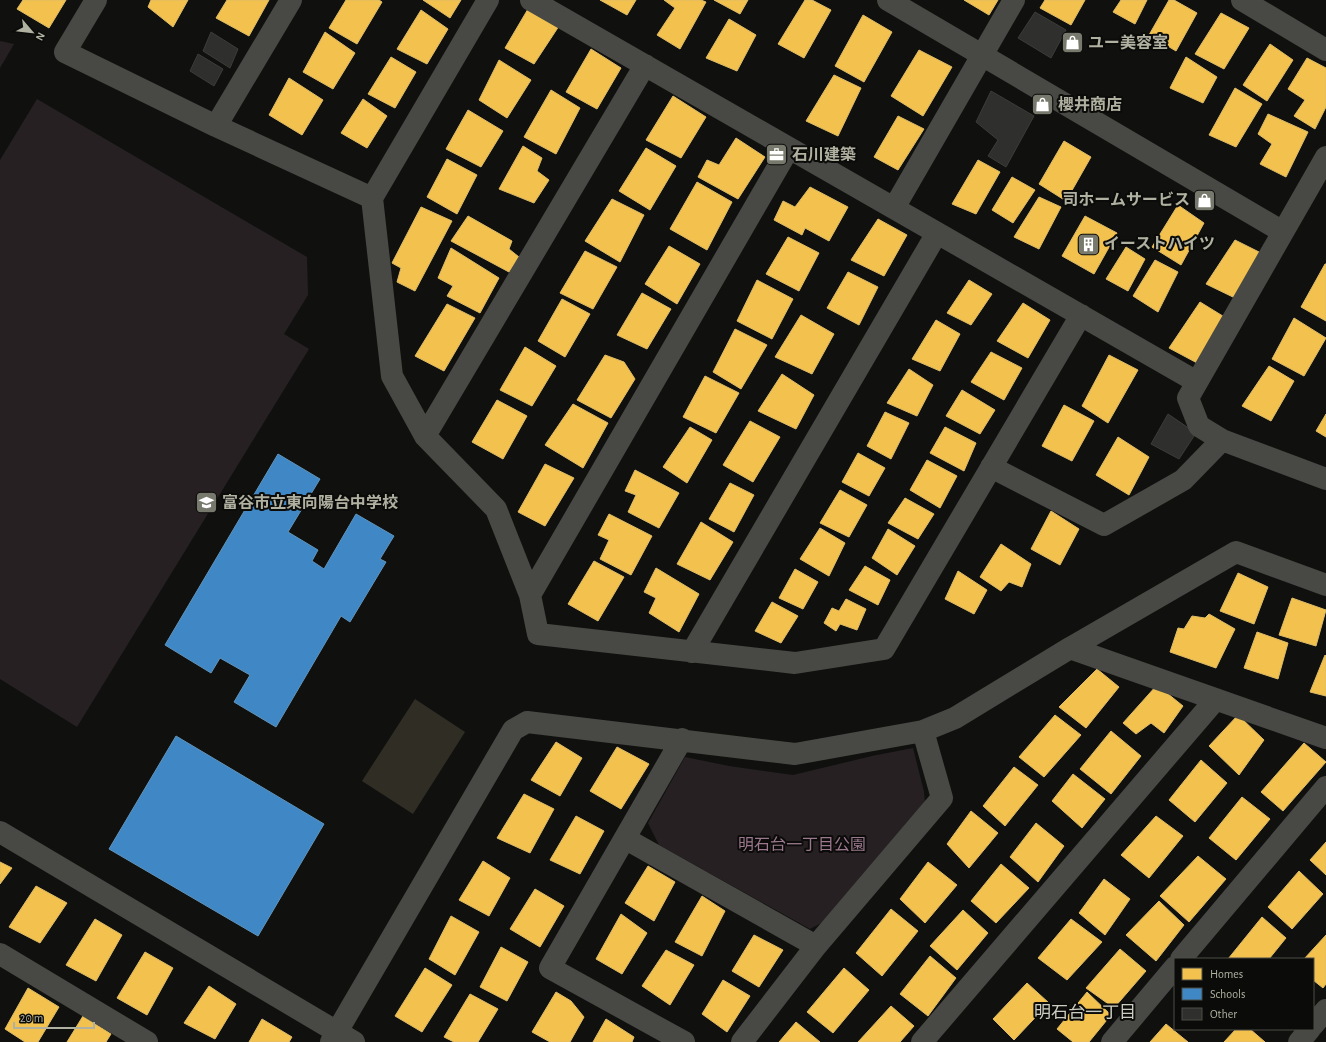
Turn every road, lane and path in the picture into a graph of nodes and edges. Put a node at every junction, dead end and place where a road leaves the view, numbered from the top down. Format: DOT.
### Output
graph roads {
  1 [pos="96,0"];
  2 [pos="290,0"];
  3 [pos="488,0"];
  4 [pos="531,0"];
  5 [pos="888,0"];
  6 [pos="1014,0"];
  7 [pos="1242,0"];
  8 [pos="1326,50"];
  9 [pos="982,55"];
  10 [pos="644,65"];
  11 [pos="216,126"];
  12 [pos="789,148"];
  13 [pos="1326,158"];
  14 [pos="372,198"];
  15 [pos="894,208"];
  16 [pos="1283,232"];
  17 [pos="937,233"];
  18 [pos="1081,315"];
  19 [pos="1197,382"];
  20 [pos="425,436"];
  21 [pos="1222,440"];
  22 [pos="991,467"];
  23 [pos="1326,479"];
  24 [pos="1326,585"];
  25 [pos="530,595"];
  26 [pos="1070,648"];
  27 [pos="692,652"];
  28 [pos="1216,699"];
  29 [pos="923,731"];
  30 [pos="1326,738"];
  31 [pos="682,739"];
  32 [pos="1326,787"];
  33 [pos="0,832"];
  34 [pos="626,839"];
  35 [pos="816,946"];
  36 [pos="0,954"];
  37 [pos="1182,958"];
  38 [pos="1174,967"];
  39 [pos="1326,1010"];
  40 [pos="1314,1024"];
  41 [pos="1309,1030"];
  42 [pos="341,1039"];
  43 [pos="147,1042"];
  44 [pos="684,1042"];
  45 [pos="742,1042"];
  46 [pos="922,1042"];
  47 [pos="1112,1042"];
  48 [pos="1299,1042"];
  1 -- 11 [label="street"];
  2 -- 11 [label="street"];
  3 -- 14 [label="street"];
  4 -- 10 [label="street"];
  5 -- 9 [label="street"];
  6 -- 9 [label="street"];
  7 -- 8 [label="street"];
  9 -- 15 [label="street"];
  9 -- 16 [label="street"];
  10 -- 12 [label="street"];
  10 -- 20 [label="street"];
  11 -- 14 [label="street"];
  12 -- 15 [label="street"];
  12 -- 25 [label="street"];
  13 -- 16 [label="street"];
  14 -- 20 [label="street"];
  15 -- 17 [label="street"];
  16 -- 19 [label="street"];
  17 -- 18 [label="street"];
  17 -- 27 [label="street"];
  18 -- 19 [label="street"];
  18 -- 22 [label="street"];
  19 -- 21 [label="street"];
  20 -- 25 [label="street"];
  21 -- 22 [label="street"];
  21 -- 23 [label="street"];
  22 -- 27 [label="street"];
  24 -- 26 [label="street"];
  25 -- 27 [label="street"];
  26 -- 28 [label="street"];
  26 -- 29 [label="street"];
  28 -- 30 [label="street"];
  28 -- 46 [label="street"];
  29 -- 31 [label="street"];
  29 -- 35 [label="street"];
  31 -- 34 [label="street"];
  31 -- 42 [label="street"];
  32 -- 37 [label="street"];
  33 -- 42 [label="street"];
  34 -- 35 [label="street"];
  34 -- 44 [label="street"];
  35 -- 45 [label="street"];
  36 -- 43 [label="street"];
  38 -- 47 [label="street"];
  39 -- 40 [label="street"];
  41 -- 48 [label="street"];
}
